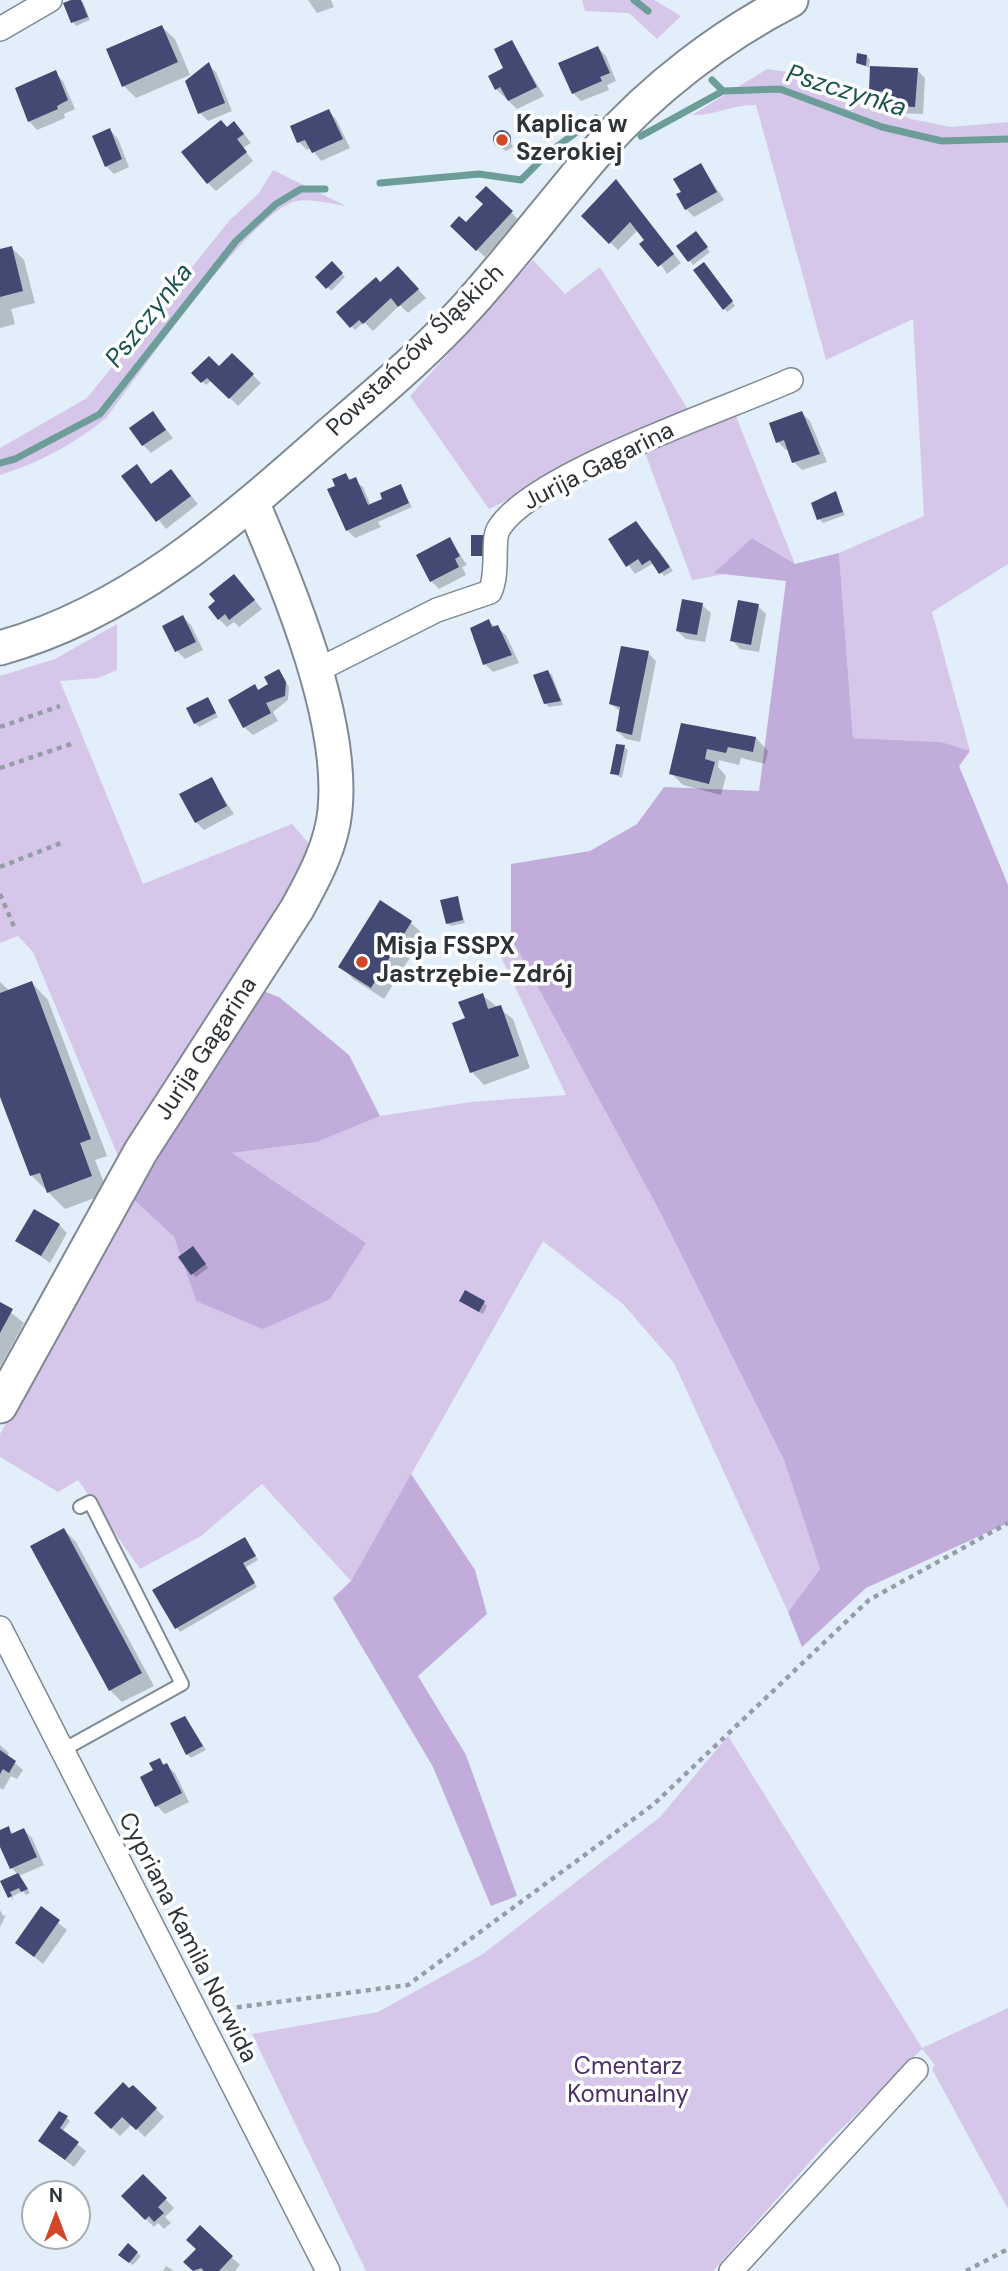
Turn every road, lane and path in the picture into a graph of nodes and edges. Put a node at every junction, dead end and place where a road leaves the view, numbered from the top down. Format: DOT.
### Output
graph roads {
  1 [pos="791,0"];
  2 [pos="41,2"];
  3 [pos="0,29"];
  4 [pos="791,380"];
  5 [pos="253,502"];
  6 [pos="0,648"];
  7 [pos="314,673"];
  8 [pos="60,706"];
  9 [pos="0,727"];
  10 [pos="74,743"];
  11 [pos="0,768"];
  12 [pos="61,844"];
  13 [pos="0,867"];
  14 [pos="0,894"];
  15 [pos="15,929"];
  16 [pos="0,1406"];
  17 [pos="80,1507"];
  18 [pos="1008,1523"];
  19 [pos="0,1628"];
  20 [pos="61,1751"];
  21 [pos="192,2003"];
  22 [pos="916,2070"];
  23 [pos="1008,2249"];
  24 [pos="328,2271"];
  25 [pos="731,2271"];
  26 [pos="966,2271"];
  1 -- 5 [label="street, Powstańców Śląskich"];
  2 -- 3 [label="street"];
  4 -- 7 [label="street, Jurija Gagarina"];
  5 -- 6 [label="street, Powstańców Śląskich"];
  5 -- 7 [label="street, Jurija Gagarina"];
  7 -- 16 [label="street, Jurija Gagarina"];
  8 -- 9 [label="path"];
  10 -- 11 [label="path"];
  12 -- 13 [label="path"];
  14 -- 15 [label="path"];
  17 -- 20 [label="lane"];
  18 -- 21 [label="path"];
  19 -- 20 [label="street, Cypriana Kamila Norwida"];
  20 -- 21 [label="street, Cypriana Kamila Norwida"];
  21 -- 24 [label="street, Cypriana Kamila Norwida"];
  22 -- 25 [label="street"];
  23 -- 26 [label="path"];
}
